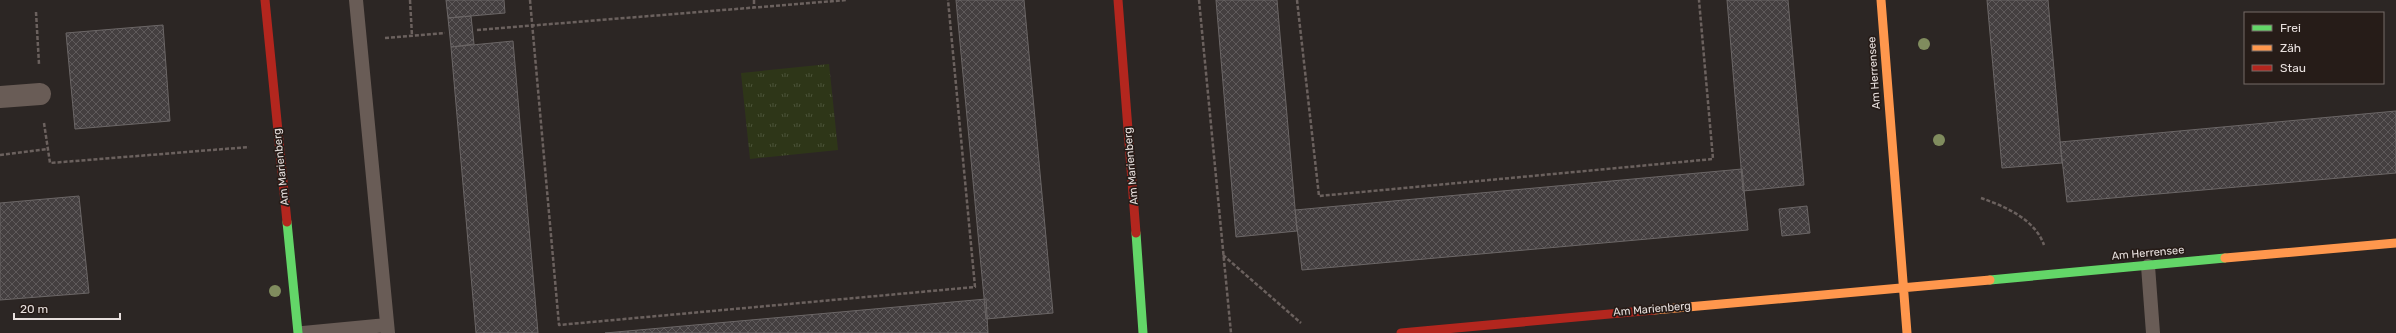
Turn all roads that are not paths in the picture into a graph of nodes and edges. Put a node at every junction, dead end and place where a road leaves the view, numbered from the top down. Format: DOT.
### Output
graph roads {
  1 [pos="265,0"];
  2 [pos="356,0"];
  3 [pos="1118,0"];
  4 [pos="1881,0"];
  5 [pos="40,94"];
  6 [pos="0,97"];
  7 [pos="2396,243"];
  8 [pos="2148,266"];
  9 [pos="1903,287"];
  10 [pos="388,329"];
  11 [pos="298,333"];
  12 [pos="303,333"];
  13 [pos="1144,333"];
  14 [pos="1401,333"];
  15 [pos="1907,333"];
  16 [pos="2153,333"];
  1 -- 11 [label="street, Am Marienberg"];
  2 -- 10 [label="lane"];
  3 -- 13 [label="street, Am Marienberg"];
  4 -- 9 [label="street, Am Herrensee"];
  5 -- 6 [label="street"];
  7 -- 8 [label="street, Am Herrensee"];
  8 -- 9 [label="street, Am Herrensee"];
  8 -- 16 [label="lane"];
  9 -- 14 [label="street, Am Marienberg"];
  9 -- 15 [label="street, Am Herrensee"];
  10 -- 12 [label="lane"];
}
